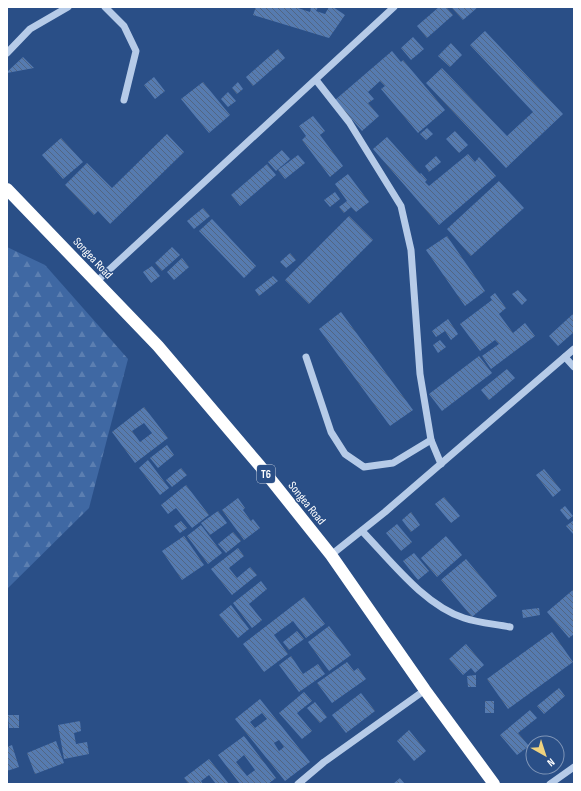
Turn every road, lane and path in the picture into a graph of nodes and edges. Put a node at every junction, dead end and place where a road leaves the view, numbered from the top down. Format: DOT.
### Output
graph roads {
  1 [pos="68,7"];
  2 [pos="104,7"];
  3 [pos="394,7"];
  4 [pos="7,54"];
  5 [pos="316,80"];
  6 [pos="124,100"];
  7 [pos="7,189"];
  8 [pos="96,282"];
  9 [pos="574,349"];
  10 [pos="306,357"];
  11 [pos="565,357"];
  12 [pos="574,367"];
  13 [pos="431,440"];
  14 [pos="441,464"];
  15 [pos="362,531"];
  16 [pos="331,555"];
  17 [pos="510,627"];
  18 [pos="425,690"];
  19 [pos="574,767"];
  20 [pos="298,784"];
  21 [pos="494,784"];
  22 [pos="550,784"];
  1 -- 4 [label="street"];
  2 -- 6 [label="street"];
  3 -- 5 [label="street"];
  5 -- 8 [label="street"];
  5 -- 13 [label="street"];
  7 -- 8 [label="highway, Songea Road / T6"];
  8 -- 16 [label="highway, Songea Road / T6"];
  9 -- 11 [label="street"];
  10 -- 13 [label="street"];
  11 -- 12 [label="street"];
  11 -- 14 [label="street"];
  13 -- 14 [label="street"];
  14 -- 15 [label="street"];
  15 -- 16 [label="street"];
  15 -- 17 [label="street"];
  16 -- 18 [label="highway, Songea Road / T6"];
  18 -- 20 [label="street"];
  18 -- 21 [label="highway, Songea Road / T6"];
  19 -- 22 [label="street"];
}
